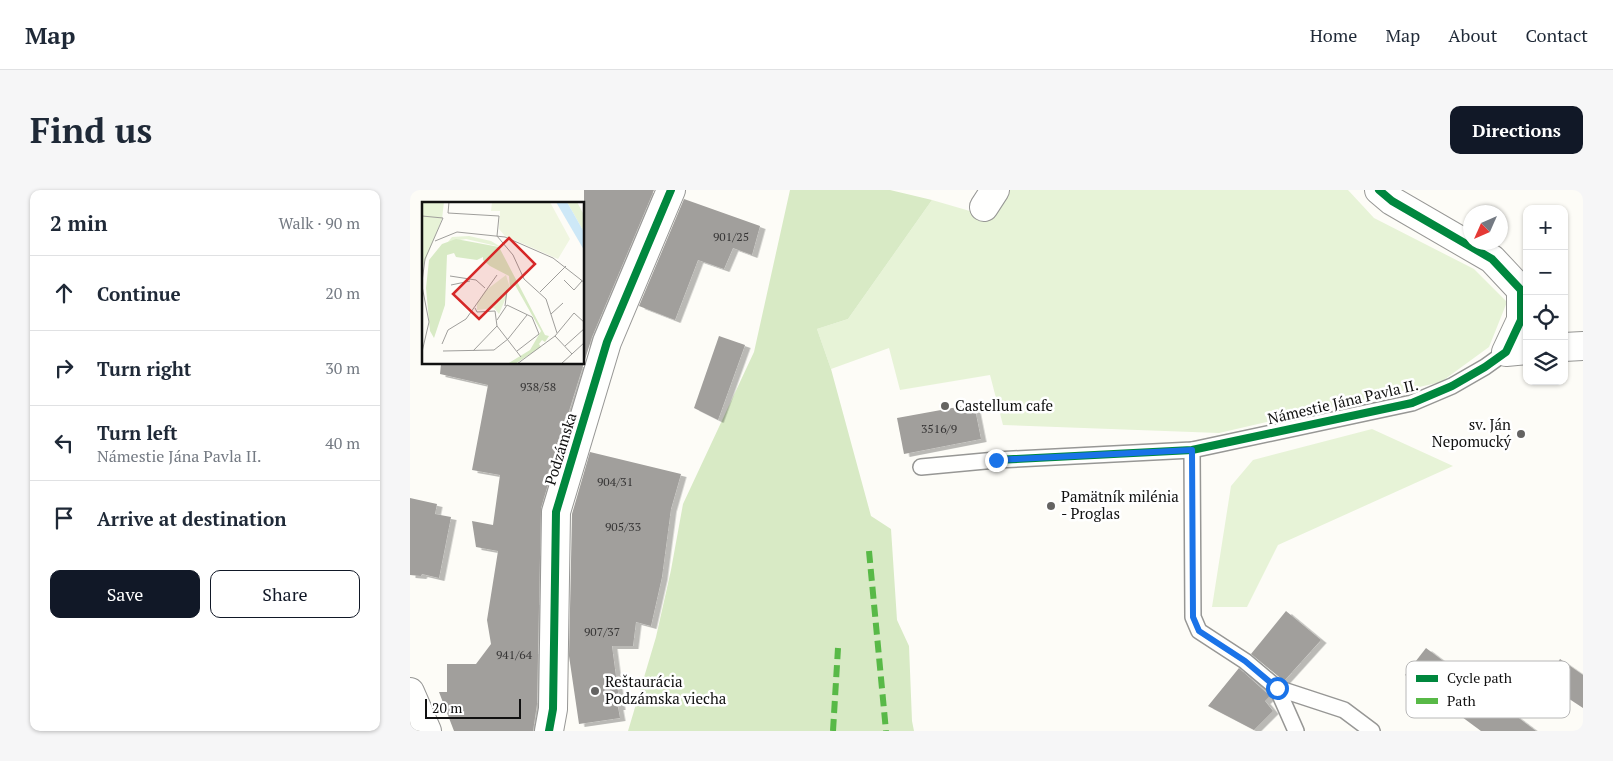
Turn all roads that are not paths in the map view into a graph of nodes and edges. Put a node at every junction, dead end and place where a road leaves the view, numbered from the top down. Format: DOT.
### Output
graph roads {
  1 [pos="672,190"];
  2 [pos="1379,190"];
  3 [pos="1583,346"];
  4 [pos="1568,347"];
  5 [pos="1517,351"];
  6 [pos="1192,450"];
  7 [pos="921,466"];
  8 [pos="1277,688"];
  9 [pos="410,692"];
  10 [pos="427,731"];
  11 [pos="549,731"];
  12 [pos="1296,731"];
  13 [pos="1372,731"];
  1 -- 11 [label="street, Podzámska"];
  2 -- 5 [label="street, Námestie Jána Pavla II."];
  3 -- 4 [label="street"];
  5 -- 6 [label="lane, Námestie Jána Pavla II."];
  6 -- 7 [label="lane, Námestie Jána Pavla II."];
  6 -- 8 [label="lane"];
  8 -- 12 [label="lane"];
  8 -- 13 [label="lane"];
  9 -- 10 [label="street"];
}
